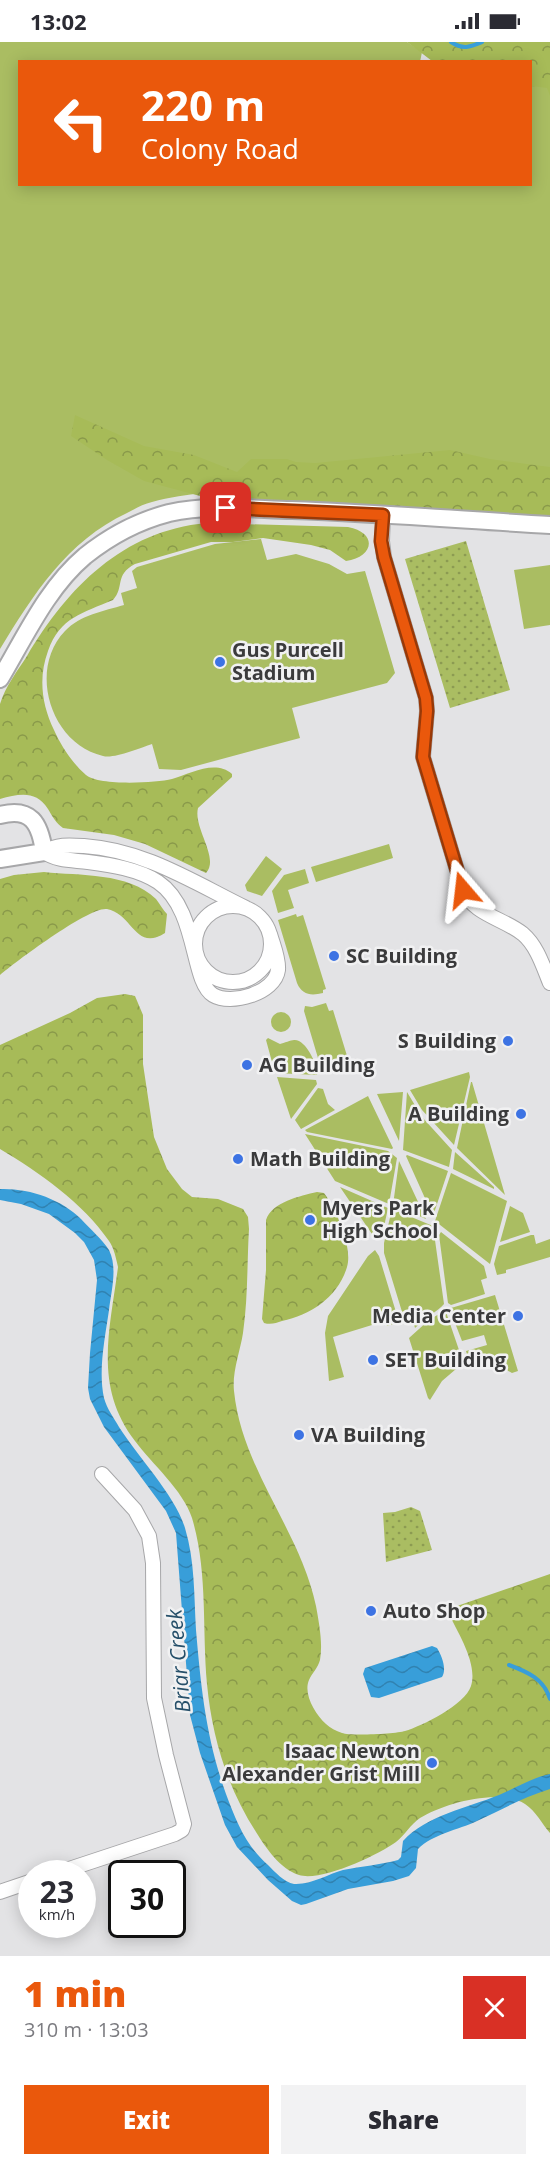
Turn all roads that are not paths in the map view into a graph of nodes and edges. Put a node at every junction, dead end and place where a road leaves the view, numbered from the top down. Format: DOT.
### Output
graph roads {
  1 [pos="383,515"];
  2 [pos="550,525"];
  3 [pos="0,679"];
  4 [pos="0,815"];
  5 [pos="44,852"];
  6 [pos="0,859"];
  7 [pos="246,908"];
  8 [pos="196,956"];
  9 [pos="550,983"];
  10 [pos="102,1474"];
  11 [pos="96,1860"];
  12 [pos="18,1886"];
  13 [pos="0,1892"];
  1 -- 2 [label="street"];
  1 -- 3 [label="street"];
  1 -- 9 [label="street"];
  4 -- 5 [label="street"];
  5 -- 6 [label="street"];
  5 -- 7 [label="street"];
  5 -- 8 [label="street"];
  7 -- 8 [label="street"];
  7 -- 8 [label="street"];
  10 -- 11 [label="street"];
  12 -- 13 [label="street"];
}
